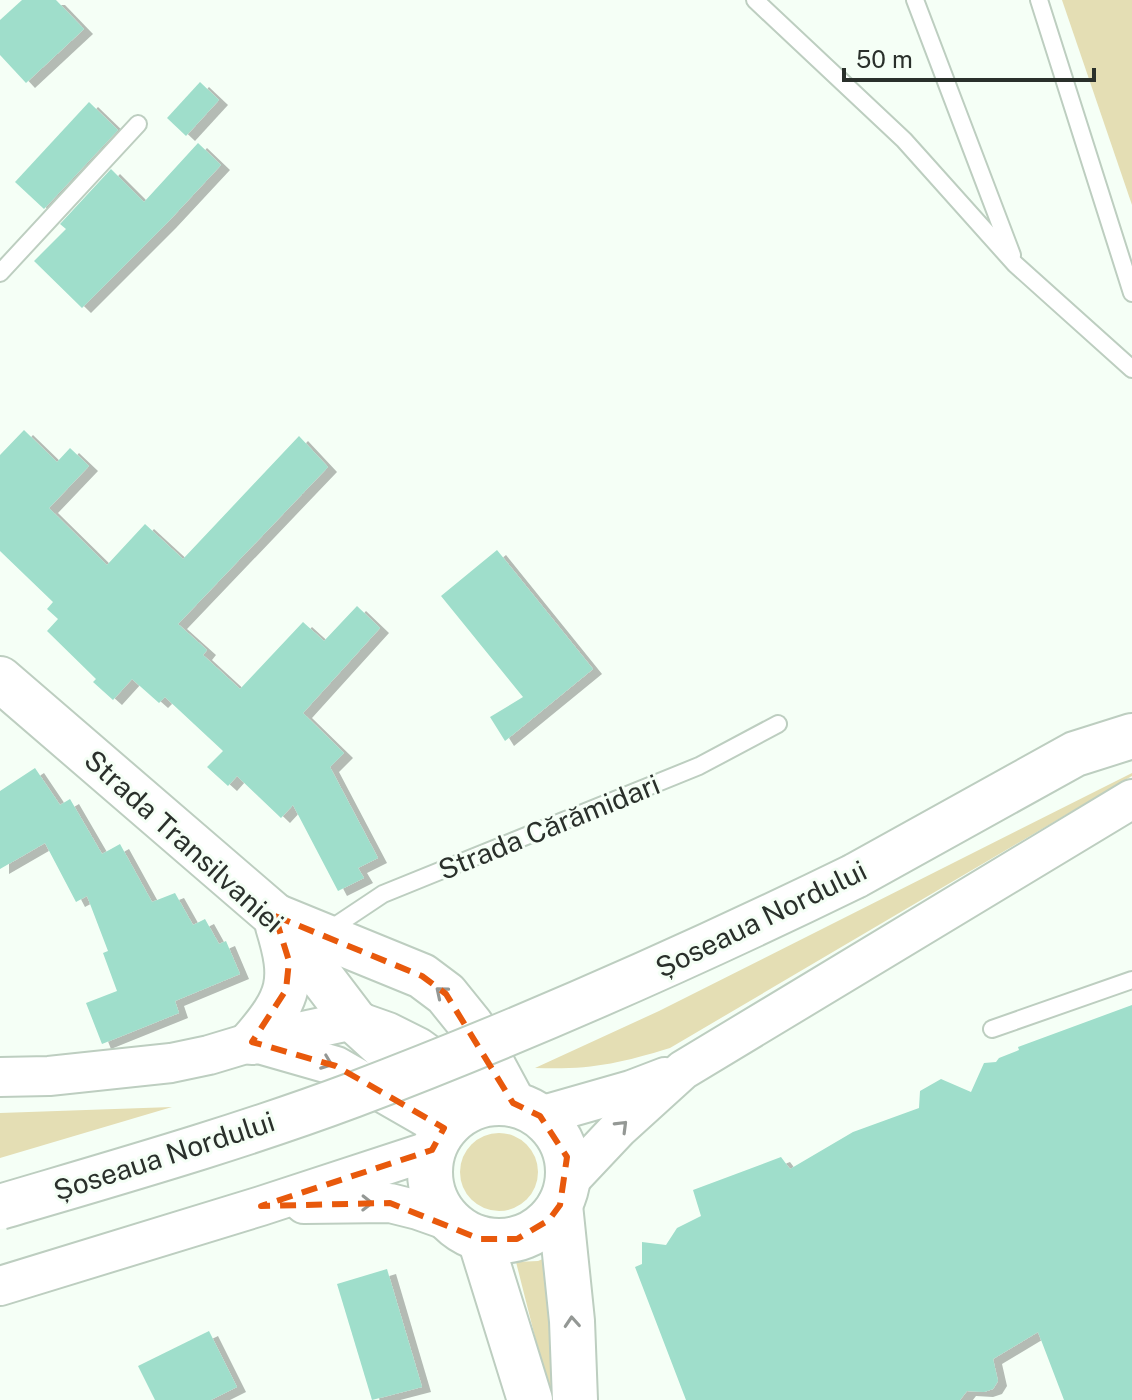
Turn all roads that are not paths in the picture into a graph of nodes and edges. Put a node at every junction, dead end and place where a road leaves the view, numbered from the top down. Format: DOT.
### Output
graph roads {
  1 [pos="755,0"];
  2 [pos="915,0"];
  3 [pos="1039,0"];
  4 [pos="138,124"];
  5 [pos="1015,264"];
  6 [pos="0,273"];
  7 [pos="1132,293"];
  8 [pos="1132,369"];
  9 [pos="0,679"];
  10 [pos="1132,701"];
  11 [pos="778,724"];
  12 [pos="1132,736"];
  13 [pos="1075,754"];
  14 [pos="1132,799"];
  15 [pos="275,916"];
  16 [pos="323,934"];
  17 [pos="1132,980"];
  18 [pos="354,1020"];
  19 [pos="992,1029"];
  20 [pos="252,1042"];
  21 [pos="683,1070"];
  22 [pos="0,1077"];
  23 [pos="478,1119"];
  24 [pos="564,1193"];
  25 [pos="261,1206"];
  26 [pos="0,1207"];
  27 [pos="466,1230"];
  28 [pos="0,1286"];
  29 [pos="530,1400"];
  30 [pos="575,1400"];
  1 -- 5 [label="lane"];
  2 -- 5 [label="lane"];
  3 -- 7 [label="lane"];
  4 -- 6 [label="lane"];
  5 -- 8 [label="lane"];
  9 -- 15 [label="main road, Strada Transilvaniei"];
  10 -- 13 [label="main road, Șoseaua Nordului"];
  11 -- 16 [label="lane, Strada Cărămidari"];
  12 -- 13 [label="main road, Șoseaua Nordului"];
  13 -- 26 [label="main road, Șoseaua Nordului, bridge"];
  14 -- 21 [label="street"];
  15 -- 16 [label="main road"];
  15 -- 18 [label="main road, Strada Transilvaniei"];
  15 -- 20 [label="main road"];
  23 -- 16 [label="main road, one-way"];
  17 -- 19 [label="lane"];
  18 -- 20 [label="street"];
  18 -- 23 [label="main road, Strada Transilvaniei"];
  20 -- 22 [label="street"];
  20 -- 23 [label="street, one-way"];
  21 -- 23 [label="street"];
  24 -- 21 [label="street, one-way"];
  23 -- 24 [label="main road"];
  23 -- 25 [label="street"];
  23 -- 27 [label="main road"];
  24 -- 27 [label="main road"];
  30 -- 24 [label="main road, one-way"];
  25 -- 27 [label="street, one-way"];
  25 -- 28 [label="street"];
  27 -- 29 [label="main road"];
}
